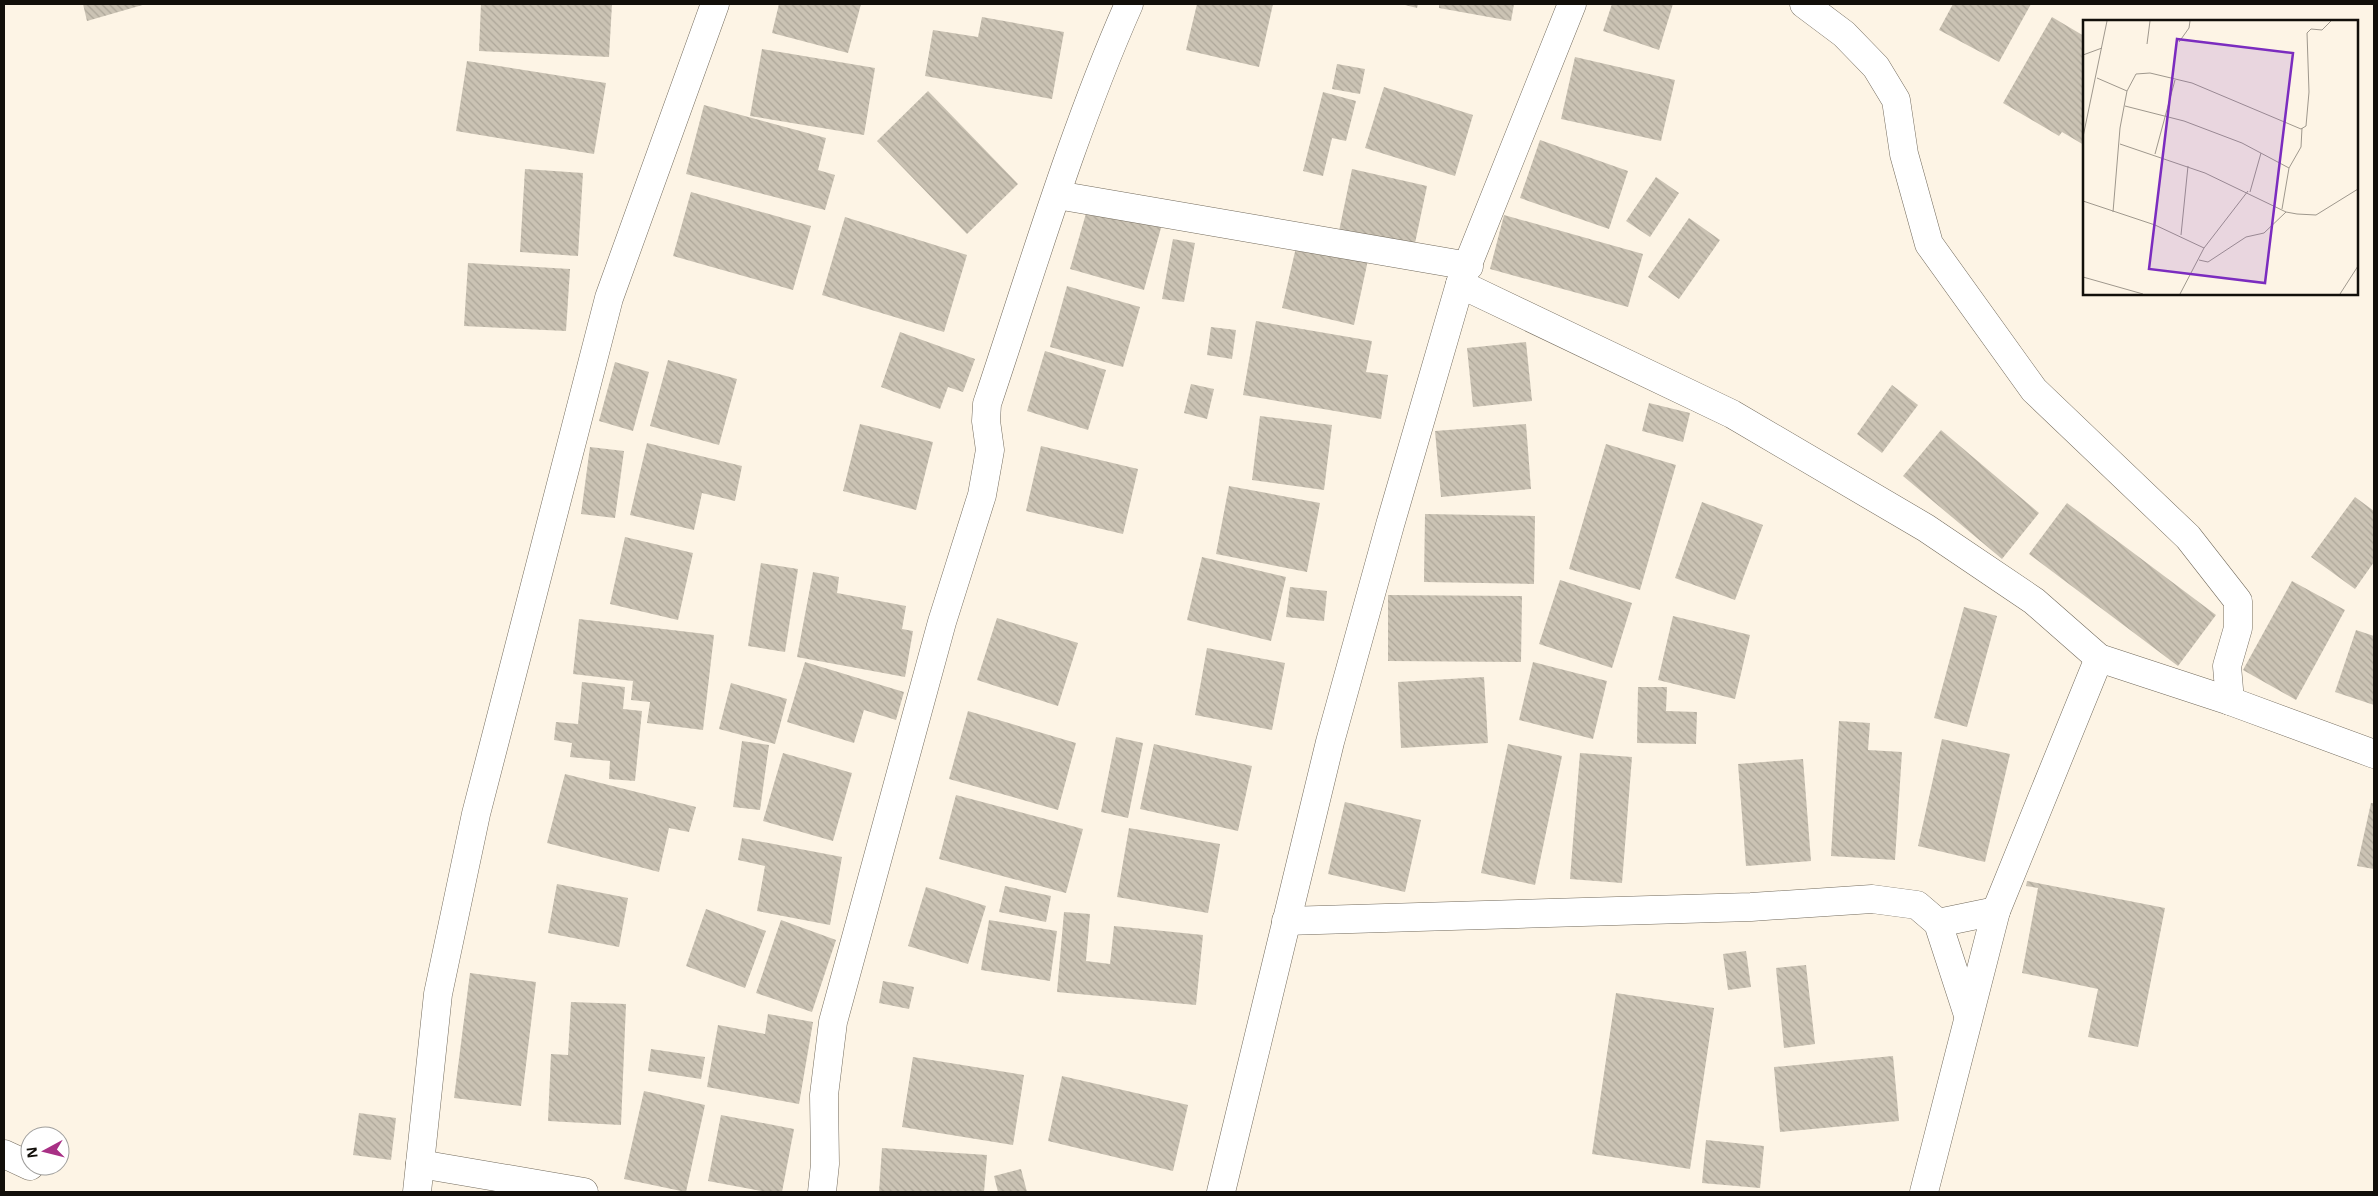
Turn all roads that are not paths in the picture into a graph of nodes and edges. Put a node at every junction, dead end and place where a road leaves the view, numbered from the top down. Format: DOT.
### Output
graph roads {
  1 [pos="715,4"];
  2 [pos="1129,4"];
  3 [pos="1572,4"];
  4 [pos="1804,4"];
  5 [pos="1057,195"];
  6 [pos="1464,275"];
  7 [pos="2099,658"];
  8 [pos="2230,702"];
  9 [pos="2374,754"];
  10 [pos="1996,911"];
  11 [pos="1286,921"];
  12 [pos="1938,923"];
  13 [pos="1968,1015"];
  14 [pos="4,1154"];
  15 [pos="20,1161"];
  16 [pos="420,1164"];
  17 [pos="417,1192"];
  18 [pos="584,1192"];
  19 [pos="822,1192"];
  20 [pos="1221,1192"];
  21 [pos="1924,1192"];
  1 -- 16 [label="street"];
  2 -- 5 [label="street"];
  3 -- 6 [label="street"];
  4 -- 8 [label="street"];
  5 -- 6 [label="street"];
  5 -- 19 [label="street"];
  6 -- 7 [label="street"];
  6 -- 11 [label="street"];
  7 -- 8 [label="street"];
  7 -- 10 [label="street"];
  8 -- 9 [label="street"];
  10 -- 12 [label="street"];
  10 -- 13 [label="street"];
  11 -- 12 [label="street"];
  11 -- 20 [label="street"];
  12 -- 13 [label="street"];
  13 -- 21 [label="street"];
  14 -- 15 [label="street"];
  16 -- 17 [label="street"];
  16 -- 18 [label="street"];
}
